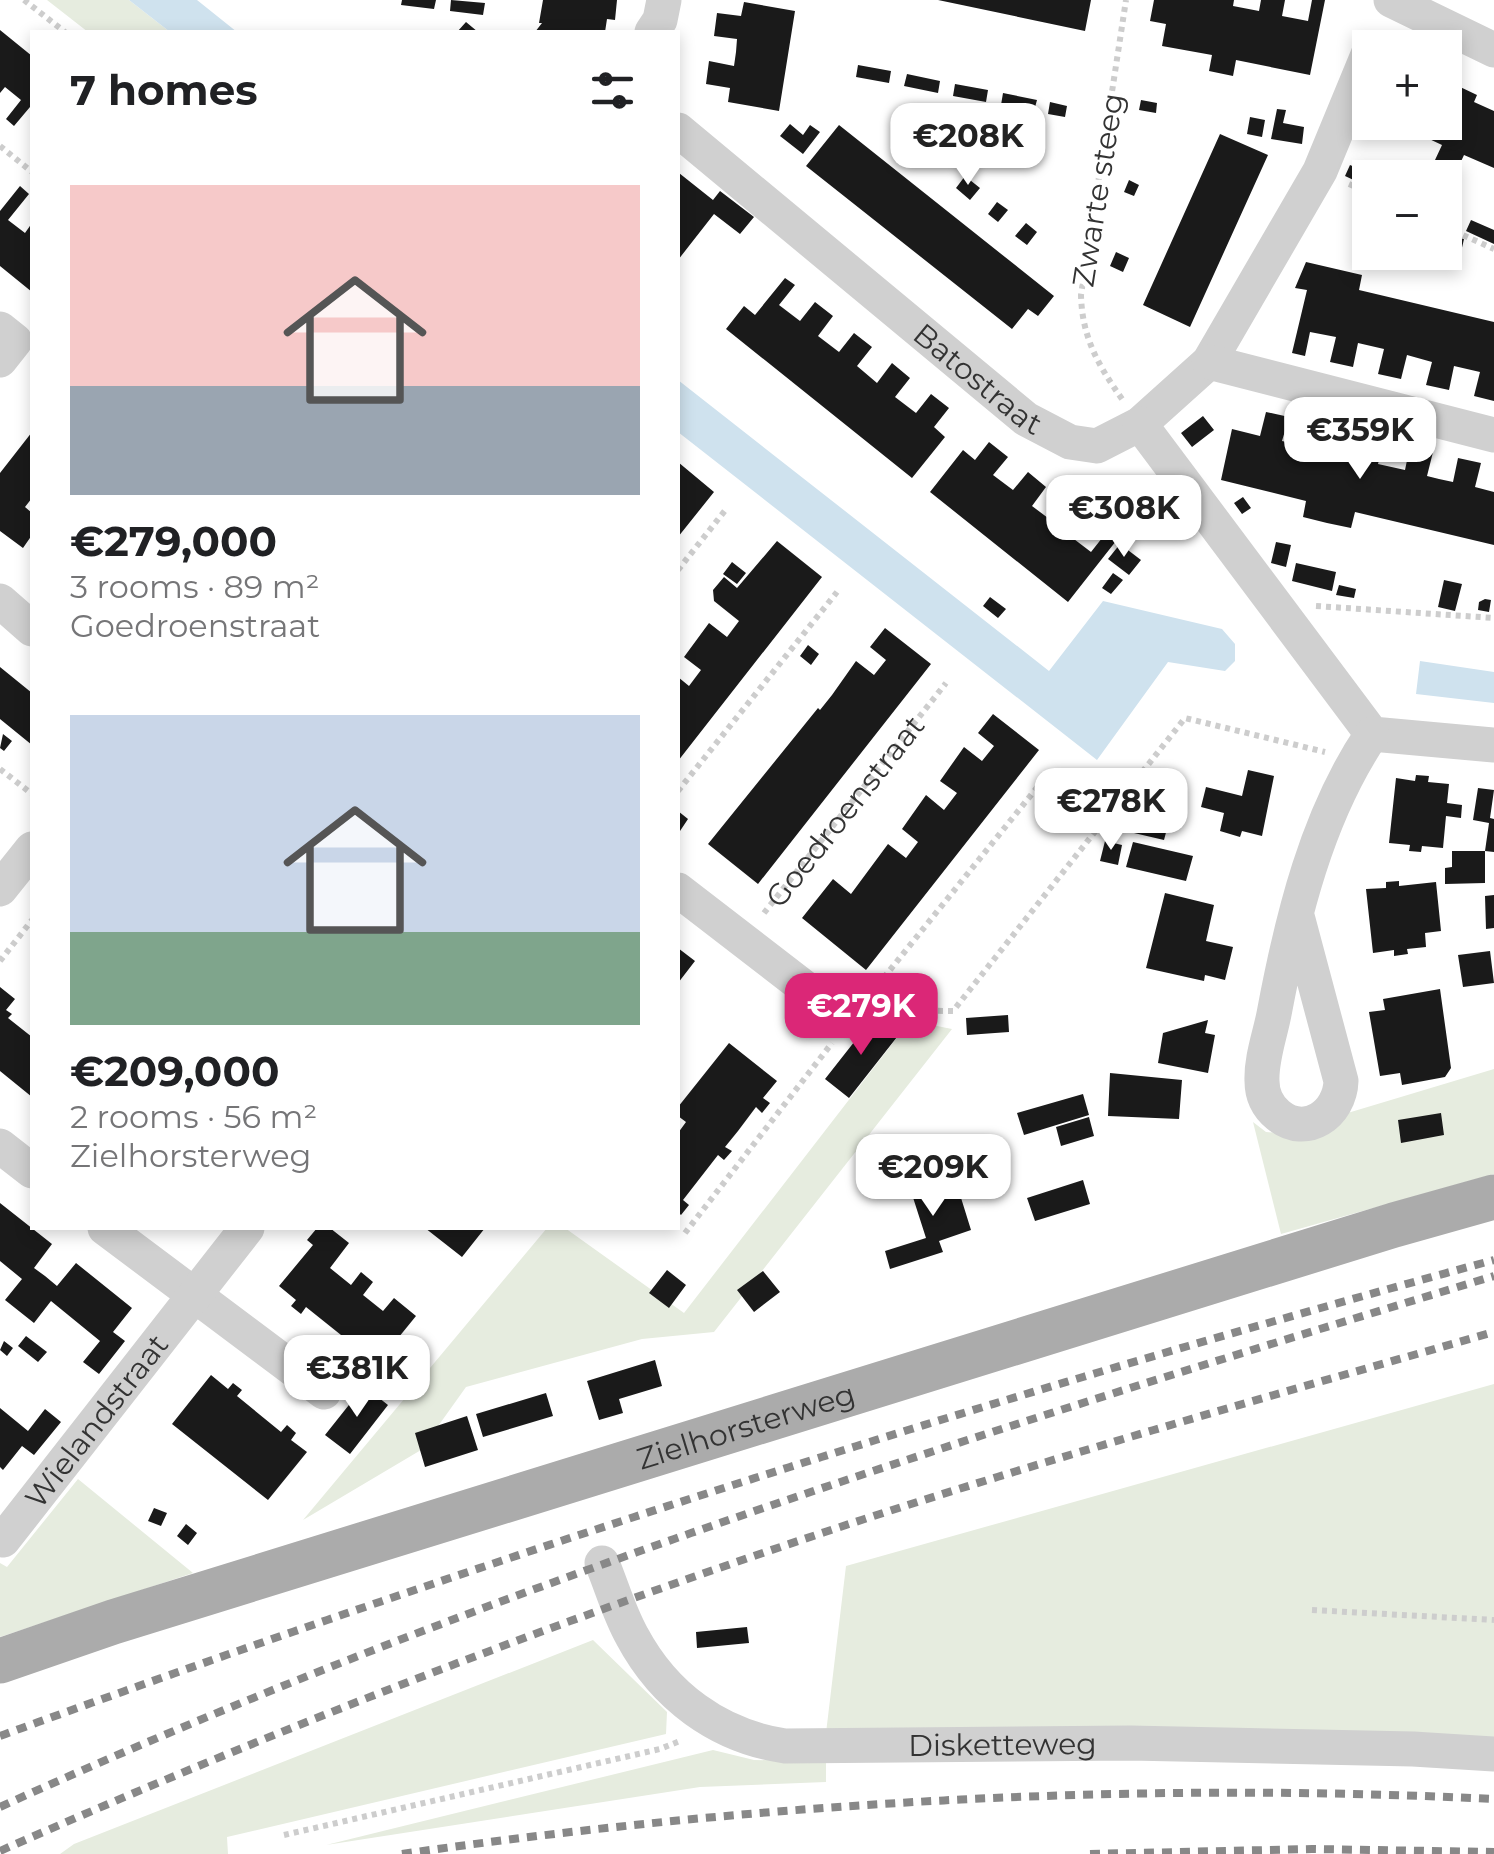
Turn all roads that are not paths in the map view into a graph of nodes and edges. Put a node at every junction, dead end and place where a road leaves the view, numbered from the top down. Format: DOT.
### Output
graph roads {
  1 [pos="664,0"];
  2 [pos="1389,0"];
  3 [pos="653,30"];
  4 [pos="1377,30"];
  5 [pos="1494,50"];
  6 [pos="1352,93"];
  7 [pos="680,132"];
  8 [pos="0,329"];
  9 [pos="0,360"];
  10 [pos="1208,362"];
  11 [pos="1140,424"];
  12 [pos="1494,435"];
  13 [pos="0,601"];
  14 [pos="30,627"];
  15 [pos="1494,745"];
  16 [pos="1364,746"];
  17 [pos="30,852"];
  18 [pos="0,890"];
  19 [pos="680,892"];
  20 [pos="1296,916"];
  21 [pos="835,1011"];
  22 [pos="0,1146"];
  23 [pos="30,1169"];
  24 [pos="1494,1196"];
  25 [pos="108,1230"];
  26 [pos="244,1230"];
  27 [pos="194,1296"];
  28 [pos="324,1392"];
  29 [pos="0,1538"];
  30 [pos="602,1563"];
  31 [pos="0,1661"];
  32 [pos="1494,1754"];
  1 -- 3 [label="street"];
  2 -- 4 [label="street, Batostraat"];
  2 -- 5 [label="street"];
  6 -- 10 [label="street, Batostraat"];
  7 -- 11 [label="street, Batostraat"];
  8 -- 9 [label="street"];
  10 -- 11 [label="street, Batostraat"];
  10 -- 12 [label="street"];
  11 -- 16 [label="street"];
  13 -- 14 [label="street"];
  15 -- 16 [label="street"];
  16 -- 20 [label="street"];
  17 -- 18 [label="street"];
  19 -- 21 [label="street"];
  20 -- 20 [label="street"];
  22 -- 23 [label="street"];
  24 -- 31 [label="main road, Zielhorsterweg"];
  25 -- 27 [label="street"];
  26 -- 27 [label="street, Wielandstraat"];
  27 -- 28 [label="street"];
  27 -- 29 [label="street, Wielandstraat"];
  30 -- 32 [label="street, Disketteweg"];
}
